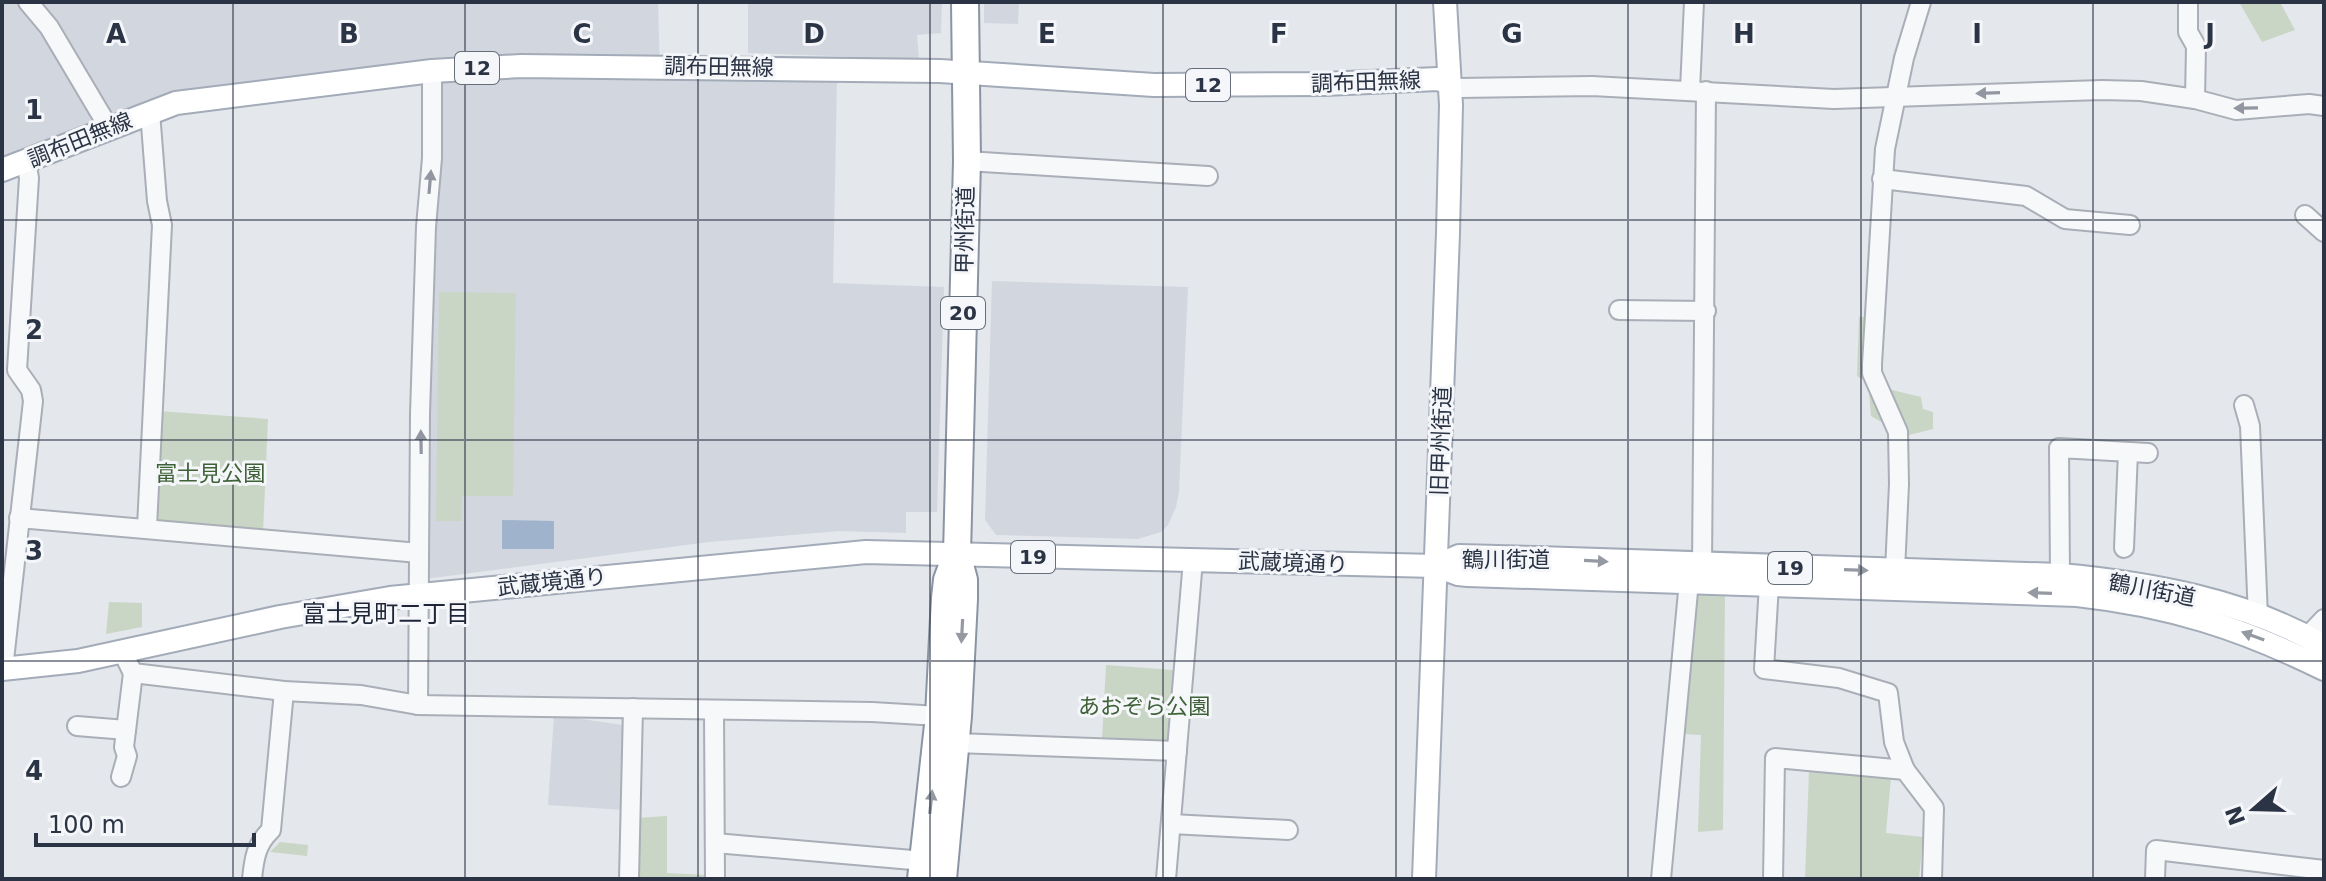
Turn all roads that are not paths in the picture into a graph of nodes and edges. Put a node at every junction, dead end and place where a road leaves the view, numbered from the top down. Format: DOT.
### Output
graph roads {
  1 [pos="28,2"];
  2 [pos="965,2"];
  3 [pos="1445,2"];
  4 [pos="1694,2"];
  5 [pos="1921,2"];
  6 [pos="2188,3"];
  7 [pos="432,71"];
  8 [pos="967,73"];
  9 [pos="1449,83"];
  10 [pos="1698,91"];
  11 [pos="1897,98"];
  12 [pos="2195,99"];
  13 [pos="2324,106"];
  14 [pos="150,112"];
  15 [pos="109,128"];
  16 [pos="26,161"];
  17 [pos="967,161"];
  18 [pos="2,170"];
  19 [pos="1208,176"];
  20 [pos="1882,179"];
  21 [pos="2305,215"];
  22 [pos="2130,225"];
  23 [pos="2324,232"];
  24 [pos="1619,310"];
  25 [pos="1706,311"];
  26 [pos="2244,405"];
  27 [pos="2128,452"];
  28 [pos="2148,453"];
  29 [pos="19,518"];
  30 [pos="147,527"];
  31 [pos="2124,548"];
  32 [pos="419,553"];
  33 [pos="957,554"];
  34 [pos="1193,560"];
  35 [pos="1436,566"];
  36 [pos="1895,571"];
  37 [pos="1696,573"];
  38 [pos="2060,575"];
  39 [pos="1769,584"];
  40 [pos="419,595"];
  41 [pos="2258,617"];
  42 [pos="2324,619"];
  43 [pos="2316,642"];
  44 [pos="123,653"];
  45 [pos="2,669"];
  46 [pos="2324,669"];
  47 [pos="133,673"];
  48 [pos="284,691"];
  49 [pos="418,705"];
  50 [pos="633,708"];
  51 [pos="714,710"];
  52 [pos="939,716"];
  53 [pos="77,726"];
  54 [pos="126,730"];
  55 [pos="956,743"];
  56 [pos="1177,751"];
  57 [pos="1905,770"];
  58 [pos="121,777"];
  59 [pos="1171,824"];
  60 [pos="1288,830"];
  61 [pos="715,843"];
  62 [pos="2324,870"];
  63 [pos="936,871"];
  64 [pos="252,879"];
  65 [pos="629,879"];
  66 [pos="715,879"];
  67 [pos="1166,879"];
  68 [pos="1424,879"];
  69 [pos="1661,879"];
  70 [pos="1773,879"];
  71 [pos="1932,879"];
  72 [pos="2155,879"];
  1 -- 15 [label="street"];
  2 -- 8 [label="highway, 甲州街道 / 20"];
  3 -- 9 [label="main road, 旧甲州街道"];
  4 -- 10 [label="street"];
  5 -- 11 [label="street"];
  6 -- 12 [label="street"];
  7 -- 8 [label="main road, 調布田無線 / 12"];
  7 -- 14 [label="main road, 調布田無線 / 12"];
  32 -- 7 [label="street, one-way"];
  8 -- 9 [label="main road, 調布田無線 / 12"];
  8 -- 17 [label="highway, 甲州街道 / 20"];
  9 -- 10 [label="street"];
  9 -- 35 [label="main road, 旧甲州街道"];
  10 -- 11 [label="street"];
  10 -- 25 [label="street"];
  12 -- 11 [label="street, one-way"];
  11 -- 20 [label="street"];
  13 -- 12 [label="street, one-way"];
  14 -- 15 [label="main road, 調布田無線 / 12"];
  14 -- 30 [label="street"];
  15 -- 16 [label="main road, 調布田無線 / 12"];
  16 -- 18 [label="main road, 調布田無線 / 12"];
  16 -- 29 [label="street"];
  17 -- 19 [label="street"];
  17 -- 33 [label="highway, 甲州街道 / 20"];
  20 -- 22 [label="street"];
  20 -- 36 [label="street"];
  21 -- 23 [label="street"];
  24 -- 25 [label="street"];
  25 -- 37 [label="street"];
  26 -- 41 [label="street"];
  27 -- 28 [label="street"];
  27 -- 31 [label="street"];
  27 -- 38 [label="street"];
  29 -- 30 [label="street"];
  29 -- 45 [label="street"];
  30 -- 32 [label="street"];
  32 -- 40 [label="street"];
  33 -- 34 [label="main road, 武蔵境通り / 19"];
  33 -- 40 [label="main road, 武蔵境通り"];
  33 -- 52 [label="highway, 甲州街道 / 20"];
  33 -- 55 [label="highway, 甲州街道 / 20, one-way"];
  34 -- 35 [label="main road, 武蔵境通り / 19"];
  34 -- 56 [label="street"];
  35 -- 37 [label="main road, 鶴川街道 / 19"];
  35 -- 68 [label="main road, 旧甲州街道"];
  37 -- 36 [label="main road, 鶴川街道 / 19, one-way"];
  36 -- 38 [label="main road, 鶴川街道 / 19"];
  37 -- 39 [label="main road, 鶴川街道 / 19"];
  37 -- 69 [label="street"];
  38 -- 41 [label="main road, 鶴川街道 / 19"];
  46 -- 39 [label="main road, 鶴川街道 / 19, one-way"];
  39 -- 57 [label="street"];
  40 -- 44 [label="main road, 武蔵境通り"];
  40 -- 49 [label="street"];
  41 -- 43 [label="main road, 鶴川街道 / 19"];
  42 -- 43 [label="street"];
  44 -- 45 [label="main road, 武蔵境通り"];
  44 -- 47 [label="street"];
  47 -- 48 [label="street"];
  47 -- 54 [label="street"];
  48 -- 49 [label="street"];
  48 -- 64 [label="street"];
  49 -- 50 [label="street"];
  50 -- 51 [label="street"];
  50 -- 65 [label="street"];
  51 -- 52 [label="street"];
  51 -- 61 [label="street"];
  63 -- 52 [label="highway, 甲州街道 / 20, one-way"];
  53 -- 54 [label="street"];
  54 -- 58 [label="street"];
  55 -- 56 [label="street"];
  55 -- 63 [label="highway, 甲州街道 / 20"];
  56 -- 59 [label="street"];
  57 -- 70 [label="street"];
  57 -- 71 [label="street"];
  59 -- 60 [label="street"];
  59 -- 67 [label="street"];
  61 -- 63 [label="street"];
  61 -- 66 [label="street"];
  62 -- 72 [label="street"];
}
